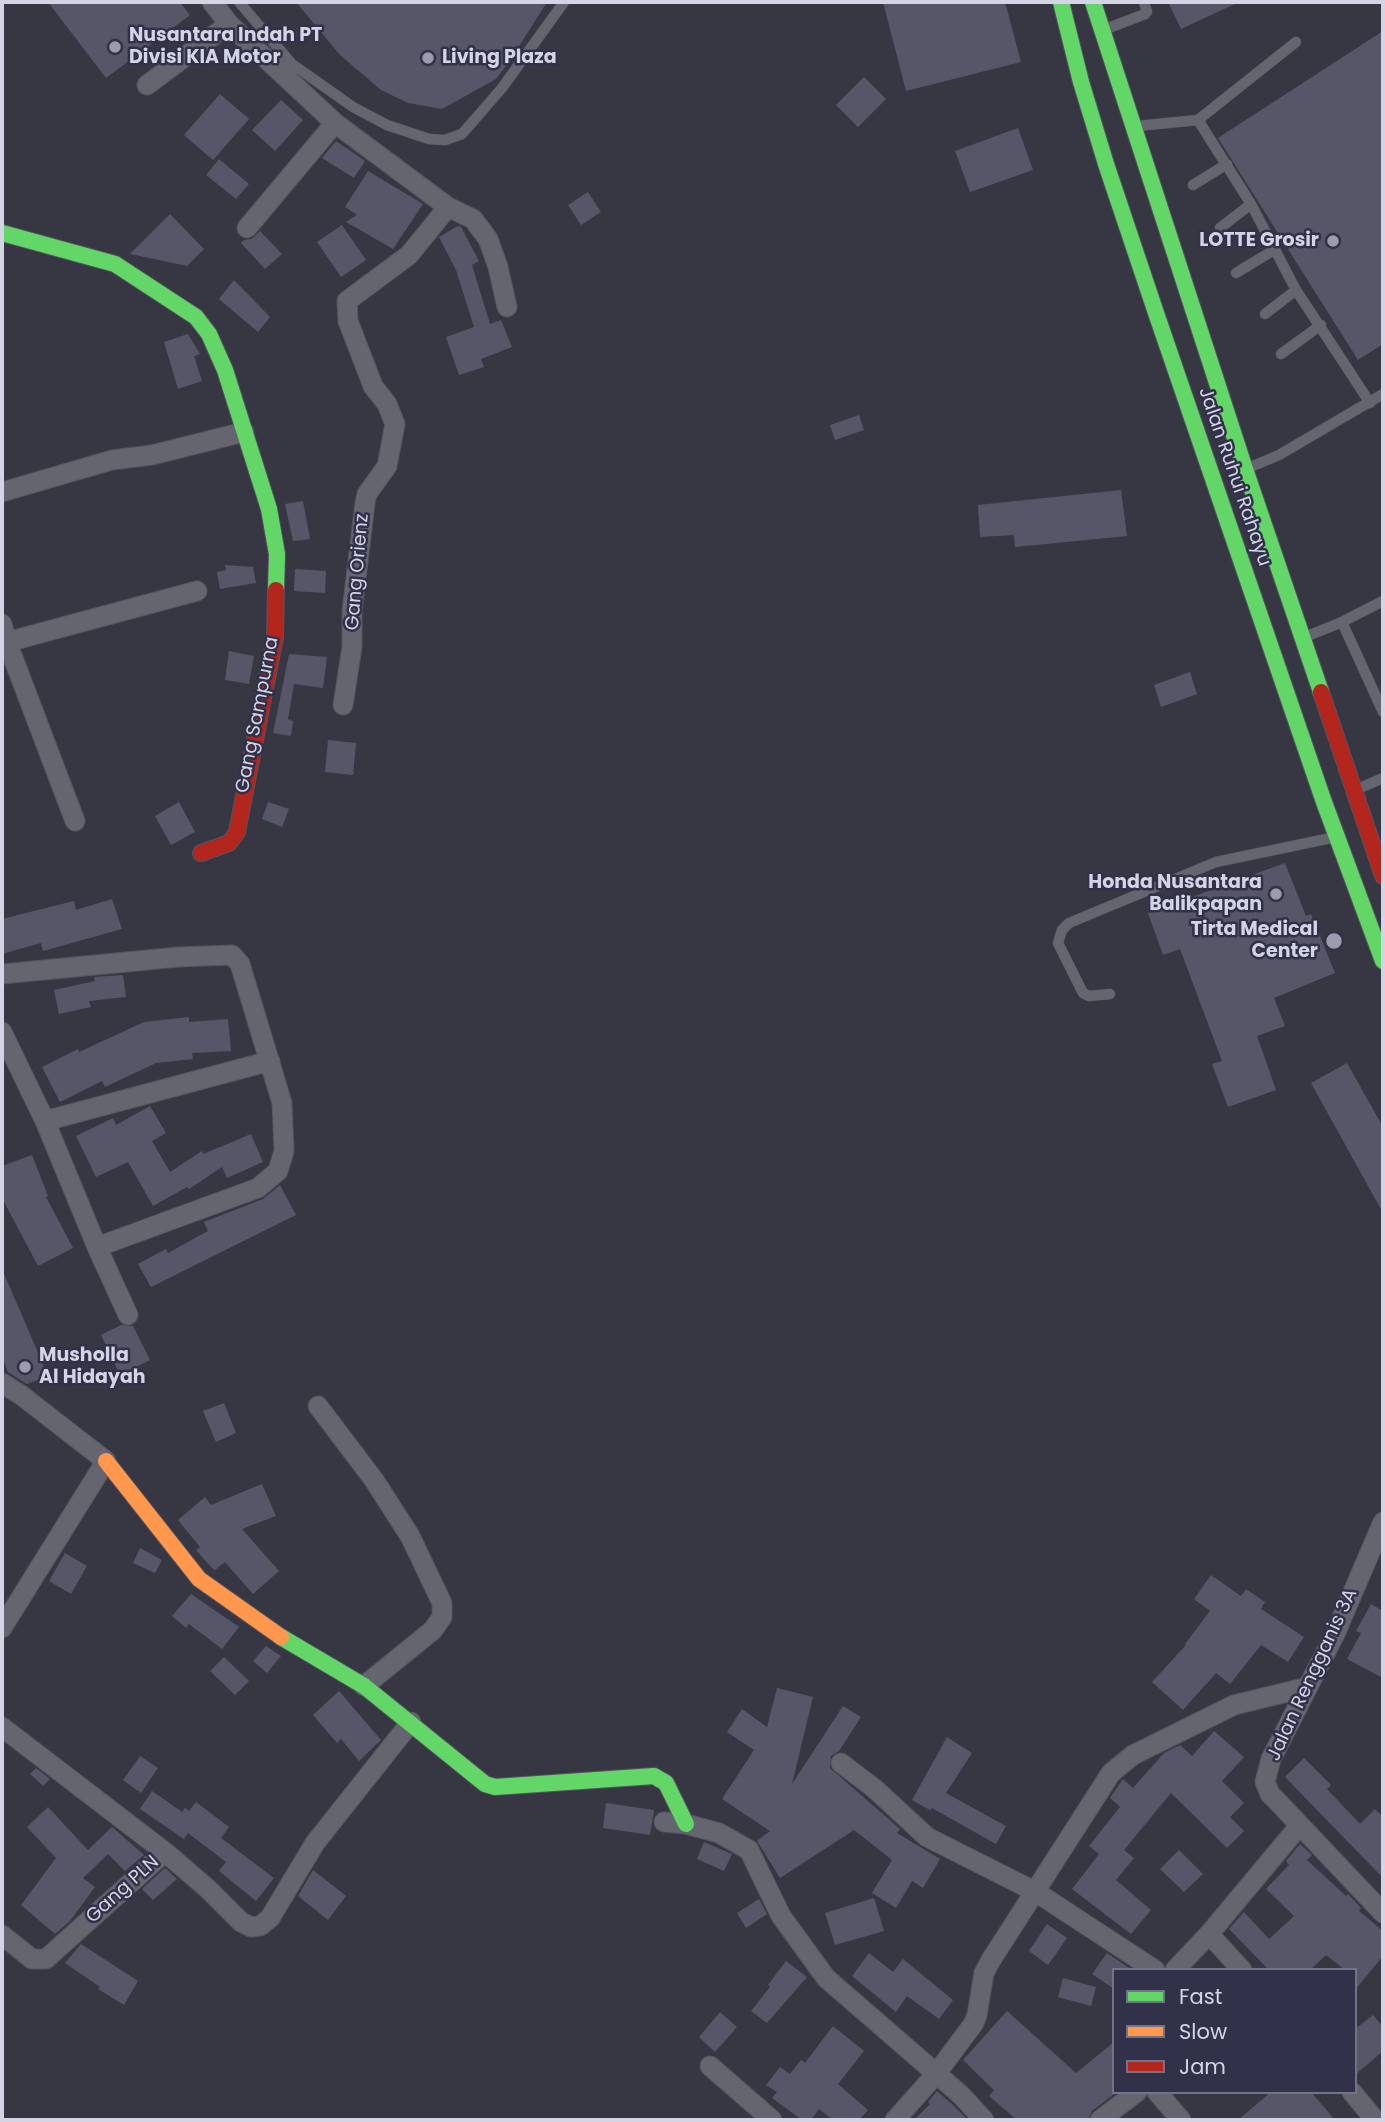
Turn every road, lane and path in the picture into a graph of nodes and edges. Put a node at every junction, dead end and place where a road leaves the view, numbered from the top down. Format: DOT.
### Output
graph roads {
  1 [pos="212,2"];
  2 [pos="239,2"];
  3 [pos="564,2"];
  4 [pos="1061,2"];
  5 [pos="1093,2"];
  6 [pos="1144,2"];
  7 [pos="229,24"];
  8 [pos="1101,32"];
  9 [pos="1296,42"];
  10 [pos="147,85"];
  11 [pos="1198,120"];
  12 [pos="335,123"];
  13 [pos="1133,127"];
  14 [pos="1227,164"];
  15 [pos="1194,185"];
  16 [pos="1251,204"];
  17 [pos="448,207"];
  18 [pos="1220,228"];
  19 [pos="247,229"];
  20 [pos="2,233"];
  21 [pos="1273,250"];
  22 [pos="1236,273"];
  23 [pos="1296,290"];
  24 [pos="507,307"];
  25 [pos="1265,314"];
  26 [pos="1321,326"];
  27 [pos="1281,354"];
  28 [pos="1383,394"];
  29 [pos="1370,403"];
  30 [pos="244,432"];
  31 [pos="1245,470"];
  32 [pos="2,492"];
  33 [pos="197,591"];
  34 [pos="1383,601"];
  35 [pos="1342,622"];
  36 [pos="4,633"];
  37 [pos="1301,638"];
  38 [pos="344,705"];
  39 [pos="1383,712"];
  40 [pos="1383,778"];
  41 [pos="1355,790"];
  42 [pos="1324,802"];
  43 [pos="75,821"];
  44 [pos="1336,837"];
  45 [pos="201,853"];
  46 [pos="1383,876"];
  47 [pos="1383,961"];
  48 [pos="2,974"];
  49 [pos="1110,994"];
  50 [pos="2,1032"];
  51 [pos="270,1061"];
  52 [pos="45,1121"];
  53 [pos="97,1247"];
  54 [pos="128,1315"];
  55 [pos="2,1383"];
  56 [pos="318,1406"];
  57 [pos="106,1461"];
  58 [pos="1383,1522"];
  59 [pos="2,1628"];
  60 [pos="364,1686"];
  61 [pos="1307,1687"];
  62 [pos="411,1722"];
  63 [pos="2,1727"];
  64 [pos="841,1763"];
  65 [pos="664,1822"];
  66 [pos="687,1824"];
  67 [pos="1300,1825"];
  68 [pos="165,1852"];
  69 [pos="1036,1892"];
  70 [pos="1383,1913"];
  71 [pos="1209,1934"];
  72 [pos="2,1935"];
  73 [pos="1152,1968"];
  74 [pos="1177,1968"];
  75 [pos="1240,1968"];
  76 [pos="710,2066"];
  77 [pos="936,2074"];
  78 [pos="1134,2094"];
  79 [pos="1159,2094"];
  80 [pos="1354,2094"];
  81 [pos="772,2120"];
  82 [pos="895,2120"];
  83 [pos="984,2120"];
  84 [pos="1100,2120"];
  85 [pos="1181,2120"];
  86 [pos="1375,2120"];
  1 -- 7 [label="street"];
  2 -- 3 [label="lane"];
  4 -- 42 [label="main road, Jalan Ruhui Rahayu"];
  5 -- 8 [label="main road, Jalan Ruhui Rahayu"];
  6 -- 8 [label="lane"];
  7 -- 10 [label="street"];
  7 -- 12 [label="street"];
  8 -- 13 [label="main road, Jalan Ruhui Rahayu"];
  9 -- 11 [label="lane"];
  11 -- 13 [label="lane"];
  11 -- 14 [label="lane"];
  12 -- 17 [label="street"];
  12 -- 19 [label="street"];
  13 -- 31 [label="main road, Jalan Ruhui Rahayu"];
  14 -- 15 [label="lane"];
  14 -- 16 [label="lane"];
  16 -- 18 [label="lane"];
  16 -- 21 [label="lane"];
  17 -- 24 [label="street"];
  17 -- 38 [label="street, Gang Orienz"];
  20 -- 30 [label="main road, Gang Sampurna"];
  21 -- 22 [label="lane"];
  21 -- 23 [label="lane"];
  23 -- 25 [label="lane"];
  23 -- 26 [label="lane"];
  26 -- 27 [label="lane"];
  26 -- 29 [label="lane"];
  28 -- 29 [label="lane"];
  29 -- 31 [label="lane"];
  30 -- 32 [label="street"];
  30 -- 45 [label="main road, Gang Sampurna"];
  31 -- 37 [label="main road, Jalan Ruhui Rahayu"];
  33 -- 36 [label="street"];
  34 -- 35 [label="lane"];
  35 -- 37 [label="lane"];
  35 -- 39 [label="lane"];
  36 -- 43 [label="street"];
  37 -- 41 [label="main road, Jalan Ruhui Rahayu"];
  40 -- 41 [label="lane"];
  41 -- 42 [label="main road"];
  41 -- 46 [label="main road, Jalan Ruhui Rahayu"];
  42 -- 44 [label="main road, Jalan Ruhui Rahayu"];
  44 -- 47 [label="main road, Jalan Ruhui Rahayu"];
  44 -- 49 [label="lane"];
  48 -- 51 [label="street"];
  50 -- 52 [label="street"];
  51 -- 52 [label="street"];
  51 -- 53 [label="street"];
  52 -- 53 [label="street"];
  53 -- 54 [label="street"];
  55 -- 57 [label="street"];
  56 -- 60 [label="street"];
  57 -- 59 [label="street"];
  57 -- 60 [label="main road"];
  58 -- 61 [label="street, Jalan Rengganis 3A"];
  60 -- 62 [label="main road"];
  61 -- 67 [label="street, Jalan Rengganis 3A"];
  61 -- 69 [label="street"];
  62 -- 66 [label="main road"];
  62 -- 68 [label="street, Gang PLN"];
  63 -- 68 [label="street"];
  64 -- 69 [label="street"];
  65 -- 66 [label="street"];
  66 -- 77 [label="street"];
  67 -- 70 [label="street, Jalan Rengganis 3A"];
  67 -- 71 [label="street"];
  68 -- 72 [label="street, Gang PLN"];
  69 -- 73 [label="street"];
  69 -- 77 [label="street"];
  71 -- 74 [label="street"];
  71 -- 75 [label="street"];
  76 -- 81 [label="street"];
  77 -- 82 [label="street"];
  77 -- 83 [label="street"];
  78 -- 84 [label="street"];
  79 -- 85 [label="street"];
  80 -- 86 [label="street"];
}
